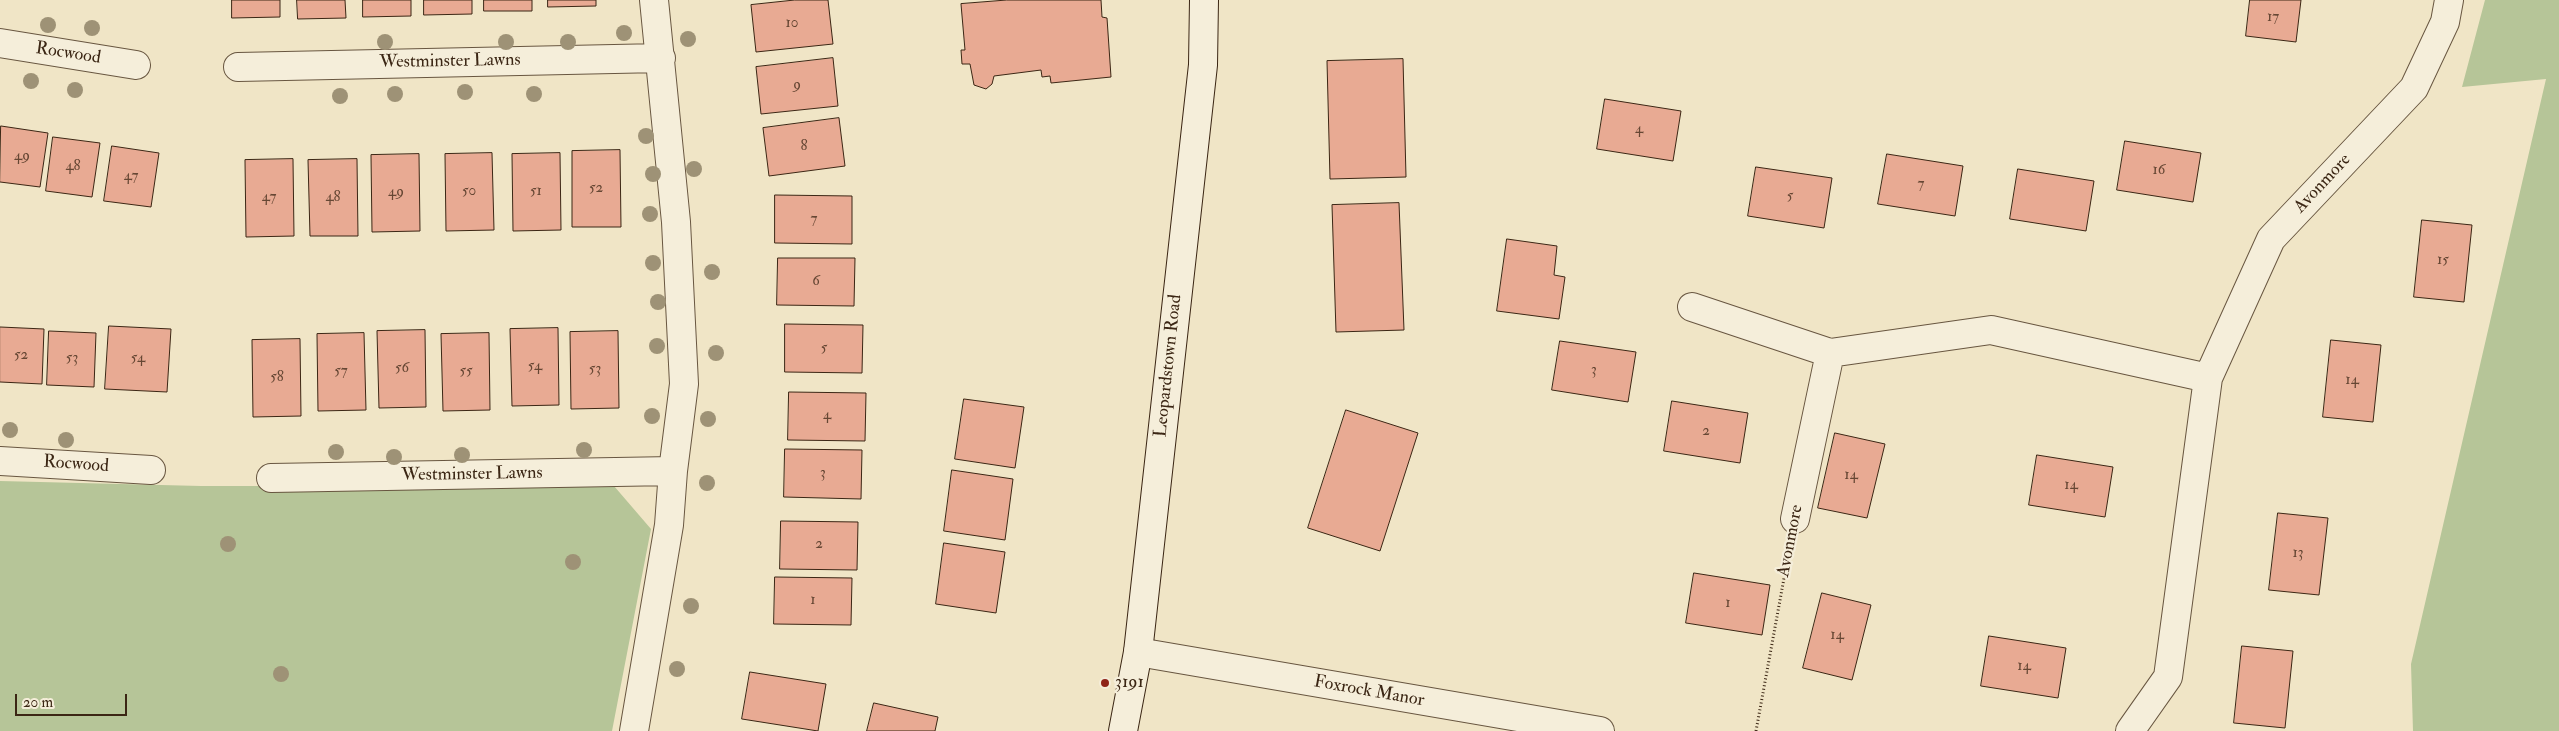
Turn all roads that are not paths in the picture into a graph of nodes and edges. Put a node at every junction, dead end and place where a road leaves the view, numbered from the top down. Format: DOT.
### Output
graph roads {
  1 [pos="654,0"];
  2 [pos="1204,0"];
  3 [pos="2449,0"];
  4 [pos="0,43"];
  5 [pos="661,58"];
  6 [pos="136,65"];
  7 [pos="238,66"];
  8 [pos="1692,308"];
  9 [pos="1830,353"];
  10 [pos="2208,378"];
  11 [pos="0,460"];
  12 [pos="152,470"];
  13 [pos="673,471"];
  14 [pos="271,478"];
  15 [pos="1795,519"];
  16 [pos="1138,652"];
  17 [pos="634,731"];
  18 [pos="1123,731"];
  19 [pos="1600,731"];
  20 [pos="2130,731"];
  1 -- 5 [label="street"];
  2 -- 16 [label="street, Leopardstown Road"];
  3 -- 10 [label="street, Avonmore"];
  4 -- 6 [label="street, Rocwood"];
  5 -- 7 [label="street, Westminster Lawns"];
  5 -- 13 [label="street"];
  8 -- 9 [label="street"];
  9 -- 10 [label="street"];
  9 -- 15 [label="street, Avonmore"];
  10 -- 20 [label="street, Avonmore"];
  11 -- 12 [label="street, Rocwood"];
  13 -- 14 [label="street, Westminster Lawns"];
  13 -- 17 [label="street"];
  16 -- 18 [label="street, Leopardstown Road"];
  16 -- 19 [label="street, Foxrock Manor"];
}
